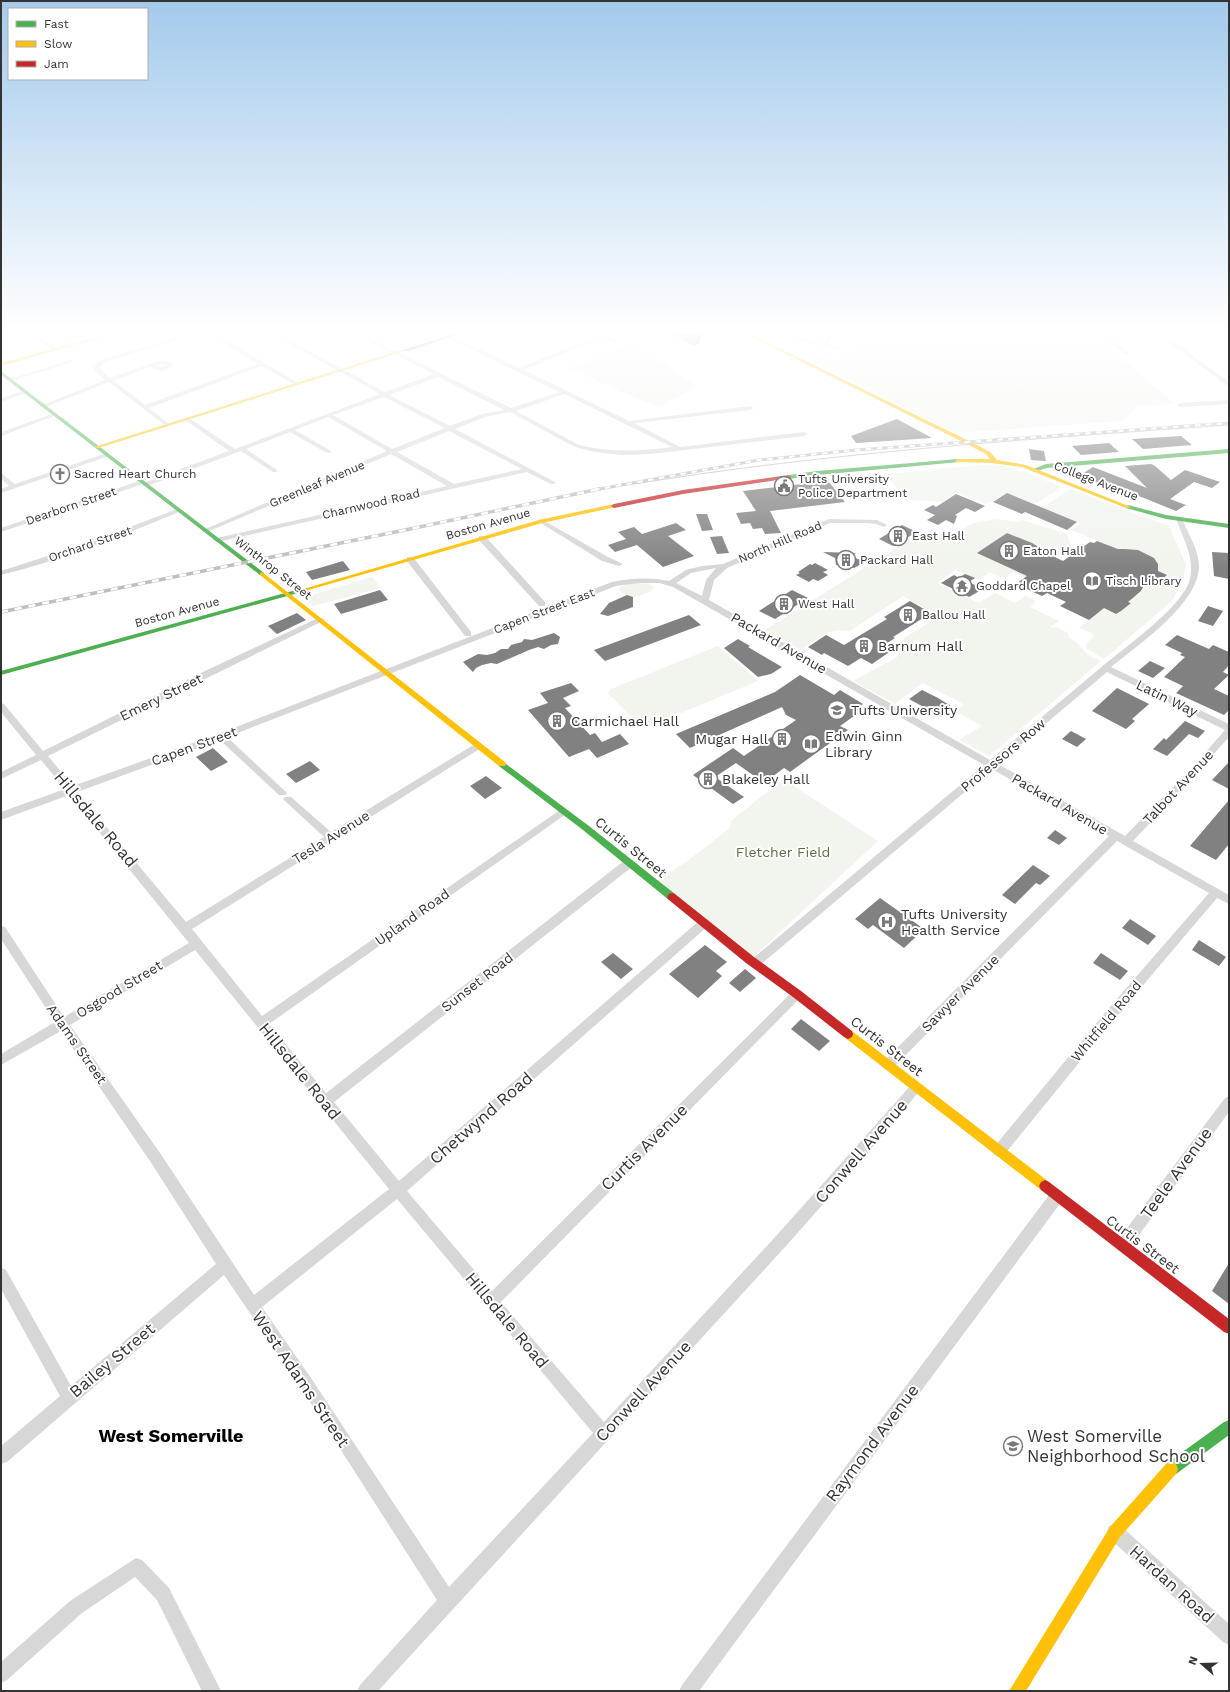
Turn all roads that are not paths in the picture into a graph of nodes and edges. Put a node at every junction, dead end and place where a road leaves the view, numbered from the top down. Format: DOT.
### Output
graph roads {
  1 [pos="50,412"];
  2 [pos="150,412"];
  3 [pos="209,412"];
  4 [pos="336,412"];
  5 [pos="418,412"];
  6 [pos="499,412"];
  7 [pos="512,412"];
  8 [pos="607,412"];
  9 [pos="716,412"];
  10 [pos="905,412"];
  11 [pos="54,415"];
  12 [pos="328,415"];
  13 [pos="187,419"];
  14 [pos="629,422"];
  15 [pos="167,425"];
  16 [pos="290,429"];
  17 [pos="450,429"];
  18 [pos="1,434"];
  19 [pos="804,434"];
  20 [pos="97,447"];
  21 [pos="242,448"];
  22 [pos="678,448"];
  23 [pos="234,451"];
  24 [pos="393,451"];
  25 [pos="1229,451"];
  26 [pos="329,452"];
  27 [pos="107,455"];
  28 [pos="994,460"];
  29 [pos="526,470"];
  30 [pos="1034,470"];
  31 [pos="275,471"];
  32 [pos="1,475"];
  33 [pos="553,483"];
  34 [pos="143,484"];
  35 [pos="452,486"];
  36 [pos="14,487"];
  37 [pos="1,491"];
  38 [pos="177,510"];
  39 [pos="1180,520"];
  40 [pos="541,521"];
  41 [pos="884,525"];
  42 [pos="1229,526"];
  43 [pos="1,530"];
  44 [pos="205,531"];
  45 [pos="482,538"];
  46 [pos="217,540"];
  47 [pos="410,559"];
  48 [pos="619,564"];
  49 [pos="724,566"];
  50 [pos="1,573"];
  51 [pos="670,584"];
  52 [pos="286,594"];
  53 [pos="705,600"];
  54 [pos="542,604"];
  55 [pos="321,620"];
  56 [pos="468,634"];
  57 [pos="1106,668"];
  58 [pos="1,673"];
  59 [pos="386,673"];
  60 [pos="1,706"];
  61 [pos="1229,729"];
  62 [pos="221,736"];
  63 [pos="478,746"];
  64 [pos="43,755"];
  65 [pos="992,764"];
  66 [pos="1,776"];
  67 [pos="529,785"];
  68 [pos="72,791"];
  69 [pos="563,812"];
  70 [pos="1,816"];
  71 [pos="1115,836"];
  72 [pos="330,837"];
  73 [pos="1126,842"];
  74 [pos="629,863"];
  75 [pos="1216,893"];
  76 [pos="1229,900"];
  77 [pos="704,923"];
  78 [pos="185,928"];
  79 [pos="1,930"];
  80 [pos="196,944"];
  81 [pos="755,963"];
  82 [pos="797,994"];
  83 [pos="262,1022"];
  84 [pos="62,1023"];
  85 [pos="1,1060"];
  86 [pos="888,1065"];
  87 [pos="916,1088"];
  88 [pos="325,1102"];
  89 [pos="1229,1102"];
  90 [pos="999,1151"];
  91 [pos="155,1157"];
  92 [pos="398,1190"];
  93 [pos="1057,1196"];
  94 [pos="1123,1245"];
  95 [pos="225,1265"];
  96 [pos="1,1275"];
  97 [pos="492,1301"];
  98 [pos="253,1306"];
  99 [pos="1229,1327"];
  100 [pos="69,1397"];
  101 [pos="1229,1427"];
  102 [pos="603,1433"];
  103 [pos="1,1456"];
  104 [pos="1115,1532"];
  105 [pos="447,1600"];
  106 [pos="1229,1636"];
  107 [pos="1,1674"];
  108 [pos="212,1691"];
  109 [pos="366,1691"];
  110 [pos="688,1691"];
  111 [pos="1017,1691"];
  1 -- 11 [label="street, Winthrop Street"];
  2 -- 15 [label="street"];
  3 -- 13 [label="street"];
  4 -- 12 [label="street, Dearborn Street"];
  5 -- 17 [label="street"];
  6 -- 17 [label="street, Greenleaf Avenue"];
  7 -- 22 [label="street"];
  8 -- 14 [label="street"];
  9 -- 14 [label="street"];
  10 -- 28 [label="street, College Avenue"];
  11 -- 18 [label="street"];
  11 -- 20 [label="street, Winthrop Street"];
  12 -- 16 [label="street, Dearborn Street"];
  12 -- 24 [label="street"];
  13 -- 15 [label="street"];
  13 -- 23 [label="street"];
  14 -- 22 [label="street"];
  15 -- 20 [label="street"];
  16 -- 21 [label="street, Dearborn Street"];
  16 -- 26 [label="street"];
  17 -- 24 [label="street, Greenleaf Avenue"];
  17 -- 29 [label="street"];
  19 -- 22 [label="street"];
  20 -- 27 [label="street, Winthrop Street"];
  21 -- 23 [label="street, Dearborn Street"];
  21 -- 31 [label="street"];
  23 -- 34 [label="street, Dearborn Street"];
  24 -- 35 [label="street"];
  24 -- 44 [label="street, Greenleaf Avenue"];
  25 -- 30 [label="street"];
  27 -- 34 [label="street, Winthrop Street"];
  27 -- 36 [label="street"];
  28 -- 30 [label="street, College Avenue"];
  28 -- 40 [label="street, Boston Avenue"];
  29 -- 33 [label="street"];
  29 -- 35 [label="street, Charnwood Road"];
  30 -- 39 [label="street, College Avenue"];
  32 -- 36 [label="street"];
  34 -- 38 [label="street, Winthrop Street"];
  34 -- 43 [label="street, Dearborn Street"];
  35 -- 46 [label="street, Charnwood Road"];
  36 -- 37 [label="street"];
  38 -- 44 [label="street, Winthrop Street"];
  38 -- 50 [label="street, Orchard Street"];
  39 -- 42 [label="street, College Avenue"];
  39 -- 57 [label="street, Professors Row"];
  40 -- 45 [label="street, Boston Avenue"];
  40 -- 48 [label="street"];
  41 -- 49 [label="street, North Hill Road"];
  44 -- 46 [label="street, Winthrop Street"];
  45 -- 47 [label="street, Boston Avenue"];
  45 -- 54 [label="street"];
  46 -- 52 [label="street, Winthrop Street"];
  47 -- 52 [label="street, Boston Avenue"];
  47 -- 56 [label="street"];
  49 -- 51 [label="street, North Hill Road"];
  49 -- 53 [label="street, North Hill Road"];
  51 -- 53 [label="street, Capen Street East"];
  51 -- 59 [label="street, Capen Street East"];
  52 -- 55 [label="street, Winthrop Street"];
  52 -- 58 [label="street, Boston Avenue"];
  53 -- 65 [label="street, Packard Avenue"];
  55 -- 59 [label="street, Winthrop Street"];
  55 -- 64 [label="street, Emery Street"];
  57 -- 61 [label="street, Latin Way"];
  57 -- 65 [label="street, Professors Row"];
  59 -- 62 [label="street, Capen Street"];
  59 -- 63 [label="street, Winthrop Street"];
  60 -- 64 [label="street, Hillsdale Road"];
  61 -- 73 [label="street, Talbot Avenue"];
  62 -- 68 [label="street, Capen Street"];
  62 -- 72 [label="street"];
  63 -- 67 [label="street, Winthrop Street"];
  63 -- 72 [label="street, Tesla Avenue"];
  64 -- 66 [label="street, Emery Street"];
  64 -- 68 [label="street, Hillsdale Road"];
  65 -- 71 [label="street, Packard Avenue"];
  65 -- 81 [label="street, Professors Row"];
  67 -- 69 [label="street, Curtis Street"];
  68 -- 70 [label="street, Capen Street"];
  68 -- 78 [label="street, Hillsdale Road"];
  69 -- 74 [label="street, Curtis Street"];
  69 -- 83 [label="street, Upland Road"];
  71 -- 73 [label="street, Packard Avenue"];
  71 -- 86 [label="street, Sawyer Avenue"];
  72 -- 78 [label="street, Tesla Avenue"];
  73 -- 75 [label="street, Packard Avenue"];
  74 -- 77 [label="street, Curtis Street"];
  74 -- 88 [label="street, Sunset Road"];
  75 -- 76 [label="street, Packard Avenue"];
  75 -- 90 [label="street, Whitfield Road"];
  77 -- 81 [label="street, Curtis Street"];
  77 -- 92 [label="street, Chetwynd Road"];
  78 -- 80 [label="street, Hillsdale Road"];
  79 -- 84 [label="street, Adams Street"];
  80 -- 83 [label="street, Hillsdale Road"];
  80 -- 84 [label="street, Osgood Street"];
  81 -- 82 [label="street, Curtis Street"];
  82 -- 86 [label="street, Curtis Street"];
  82 -- 97 [label="street, Curtis Avenue"];
  83 -- 88 [label="street, Hillsdale Road"];
  84 -- 85 [label="street, Osgood Street"];
  84 -- 91 [label="street, Adams Street"];
  86 -- 87 [label="street, Curtis Street"];
  87 -- 90 [label="street, Curtis Street"];
  87 -- 102 [label="street, Conwell Avenue"];
  88 -- 92 [label="street, Hillsdale Road"];
  89 -- 94 [label="street, Teele Avenue"];
  90 -- 93 [label="street, Curtis Street"];
  91 -- 95 [label="street, West Adams Street"];
  92 -- 97 [label="street, Hillsdale Road"];
  92 -- 98 [label="street, Chetwynd Road"];
  93 -- 94 [label="street, Curtis Street"];
  93 -- 110 [label="street, Raymond Avenue"];
  94 -- 99 [label="street, Curtis Street"];
  95 -- 98 [label="street, West Adams Street"];
  95 -- 100 [label="street, Bailey Street"];
  96 -- 100 [label="street"];
  97 -- 102 [label="street, Hillsdale Road"];
  98 -- 105 [label="street, West Adams Street"];
  100 -- 103 [label="street, Bailey Street"];
  101 -- 104 [label="street"];
  102 -- 105 [label="street, Conwell Avenue"];
  104 -- 106 [label="street, Hardan Road"];
  104 -- 111 [label="street"];
  105 -- 109 [label="street, Conwell Avenue"];
  107 -- 108 [label="street"];
}
